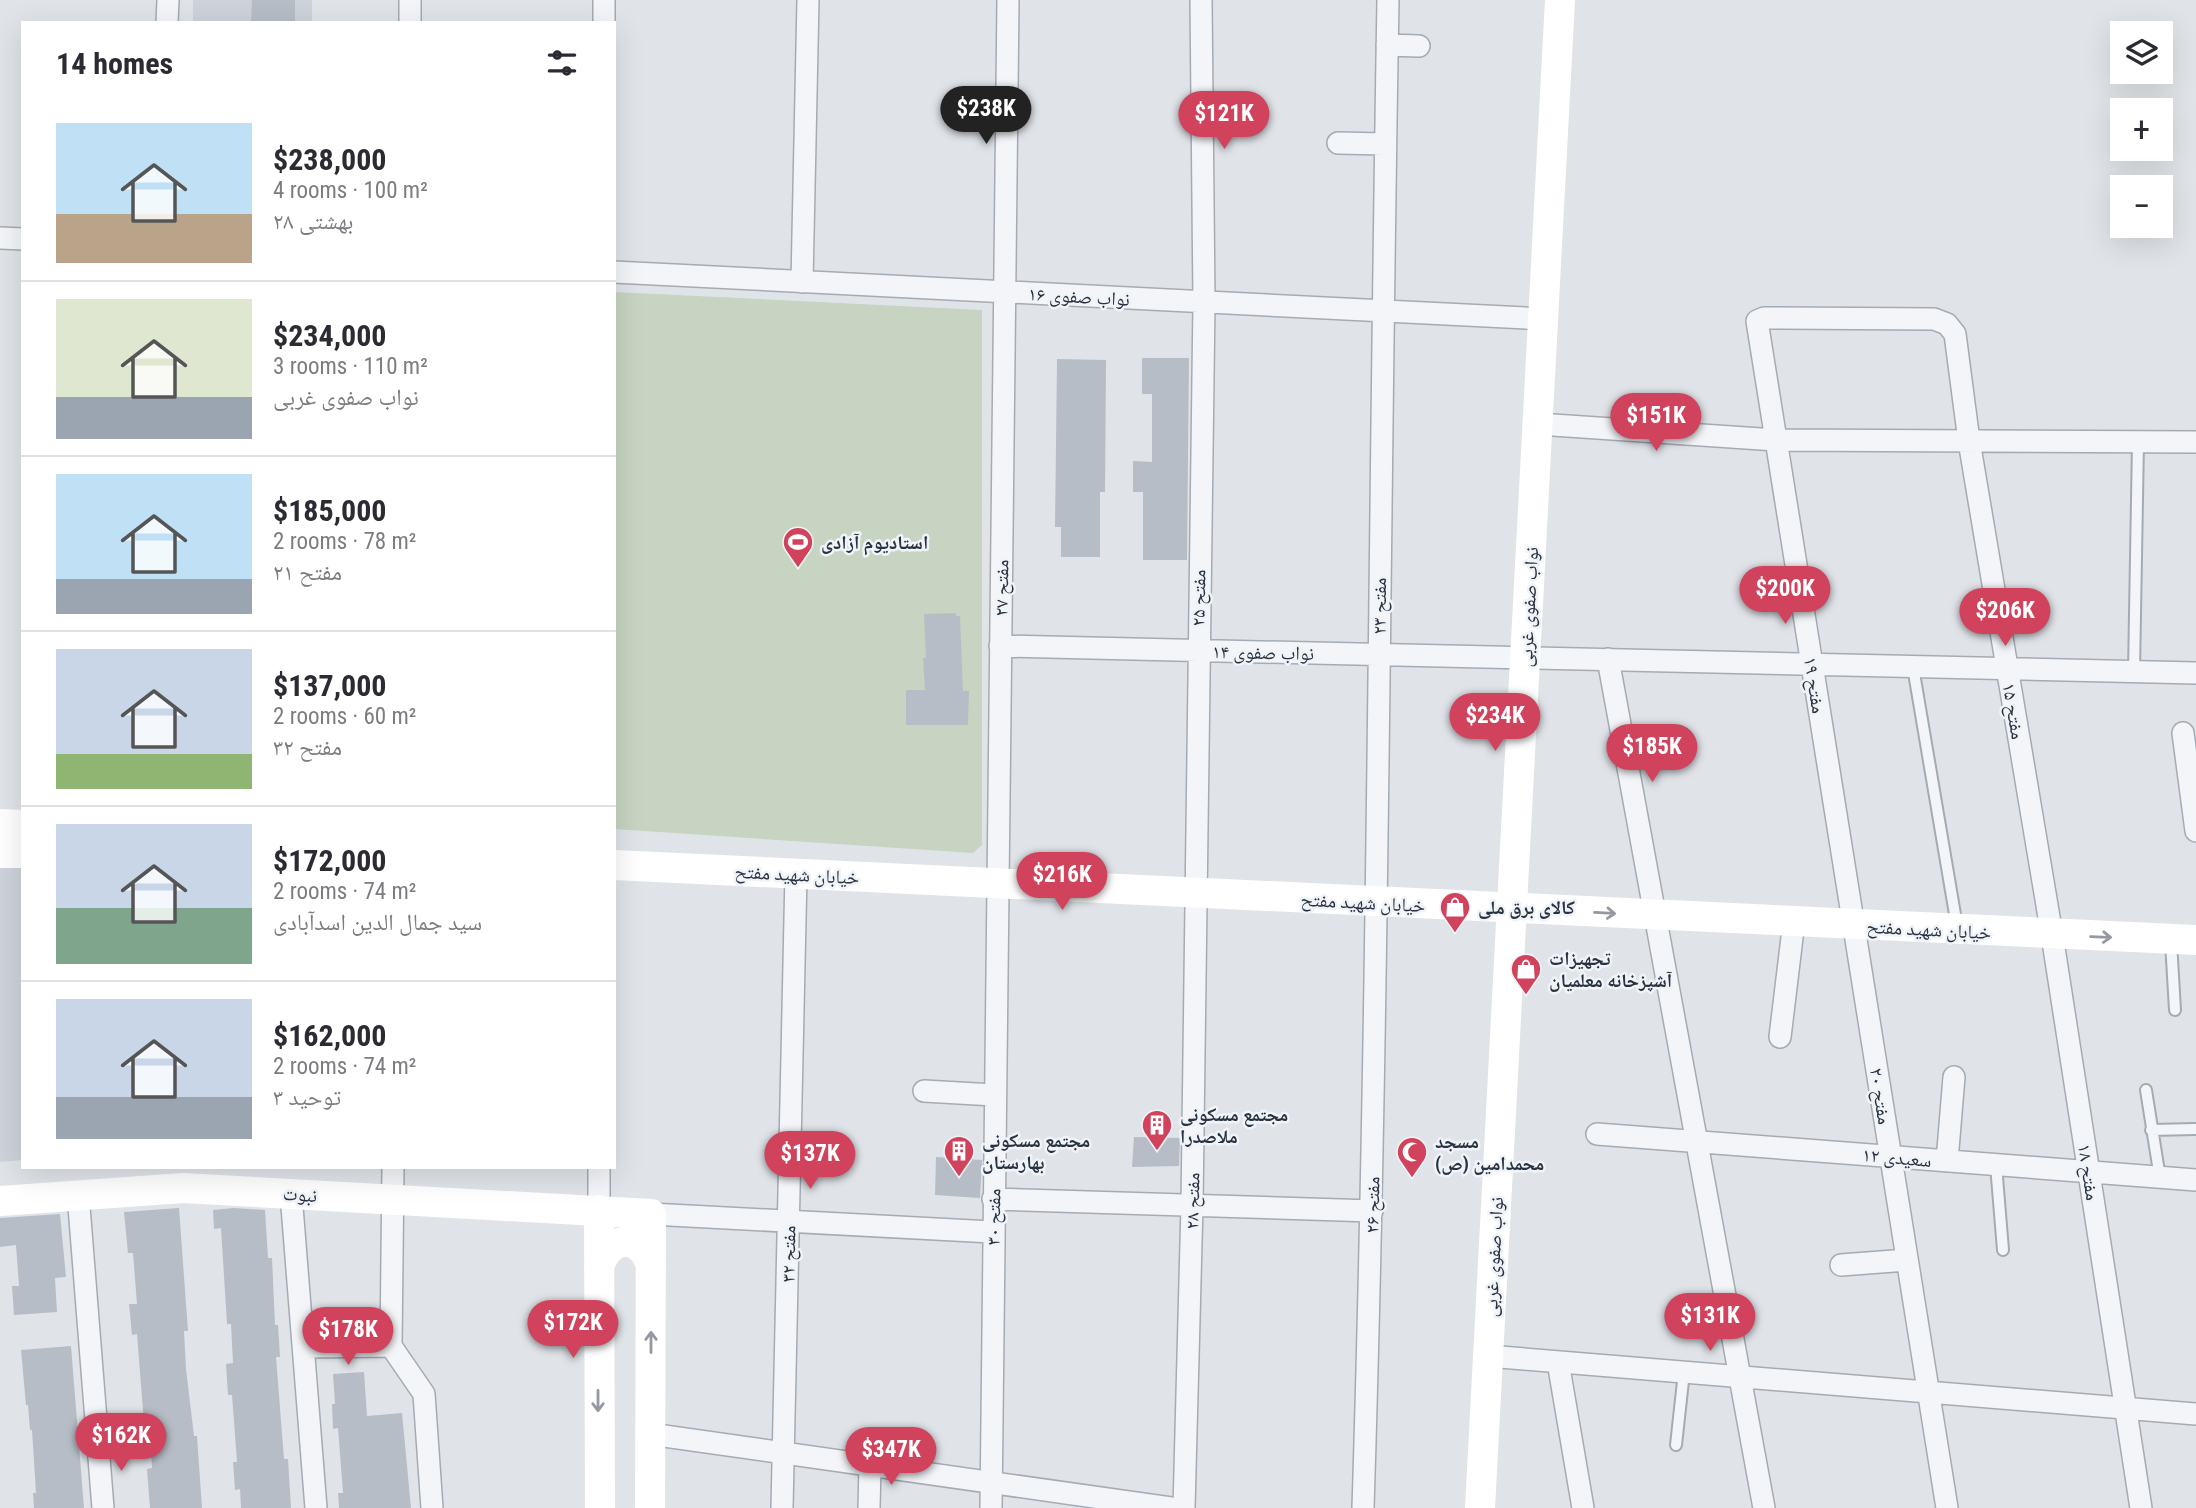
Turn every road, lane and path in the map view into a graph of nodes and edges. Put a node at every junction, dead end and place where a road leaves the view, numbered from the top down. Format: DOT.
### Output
graph roads {
  1 [pos="168,0"];
  2 [pos="410,0"];
  3 [pos="604,0"];
  4 [pos="808,0"];
  5 [pos="1008,0"];
  6 [pos="1201,0"];
  7 [pos="1388,0"];
  8 [pos="1560,0"];
  9 [pos="167,21"];
  10 [pos="410,21"];
  11 [pos="604,21"];
  12 [pos="1387,45"];
  13 [pos="1419,46"];
  14 [pos="1338,143"];
  15 [pos="1385,144"];
  16 [pos="0,238"];
  17 [pos="21,239"];
  18 [pos="616,272"];
  19 [pos="802,282"];
  20 [pos="1005,292"];
  21 [pos="1204,302"];
  22 [pos="1382,311"];
  23 [pos="1544,319"];
  24 [pos="1757,321"];
  25 [pos="1538,424"];
  26 [pos="1776,440"];
  27 [pos="1969,441"];
  28 [pos="2138,442"];
  29 [pos="2196,442"];
  30 [pos="1000,646"];
  31 [pos="1197,650"];
  32 [pos="1379,654"];
  33 [pos="1526,657"];
  34 [pos="1608,659"];
  35 [pos="1812,664"];
  36 [pos="1913,667"];
  37 [pos="2007,669"];
  38 [pos="2134,672"];
  39 [pos="2196,673"];
  40 [pos="2183,733"];
  41 [pos="2194,798"];
  42 [pos="0,824"];
  43 [pos="21,825"];
  44 [pos="2196,831"];
  45 [pos="0,853"];
  46 [pos="21,853"];
  47 [pos="616,865"];
  48 [pos="796,874"];
  49 [pos="996,884"];
  50 [pos="1195,894"];
  51 [pos="1376,902"];
  52 [pos="1512,909"];
  53 [pos="1655,916"];
  54 [pos="1794,921"];
  55 [pos="1853,924"];
  56 [pos="1957,930"];
  57 [pos="2052,935"];
  58 [pos="2184,940"];
  59 [pos="2175,1010"];
  60 [pos="1780,1037"];
  61 [pos="1954,1077"];
  62 [pos="2146,1090"];
  63 [pos="924,1091"];
  64 [pos="994,1095"];
  65 [pos="2196,1129"];
  66 [pos="2151,1130"];
  67 [pos="1597,1134"];
  68 [pos="1697,1142"];
  69 [pos="1890,1156"];
  70 [pos="1947,1161"];
  71 [pos="1996,1165"];
  72 [pos="393,1169"];
  73 [pos="599,1169"];
  74 [pos="2089,1172"];
  75 [pos="183,1178"];
  76 [pos="2160,1178"];
  77 [pos="2196,1180"];
  78 [pos="78,1194"];
  79 [pos="291,1194"];
  80 [pos="993,1199"];
  81 [pos="0,1201"];
  82 [pos="393,1201"];
  83 [pos="1192,1205"];
  84 [pos="599,1210"];
  85 [pos="1372,1211"];
  86 [pos="651,1214"];
  87 [pos="788,1221"];
  88 [pos="992,1231"];
  89 [pos="2003,1250"];
  90 [pos="1907,1260"];
  91 [pos="1841,1265"];
  92 [pos="651,1266"];
  93 [pos="599,1268"];
  94 [pos="391,1346"];
  95 [pos="304,1347"];
  96 [pos="1488,1356"];
  97 [pos="1558,1362"];
  98 [pos="1684,1372"];
  99 [pos="1740,1377"];
  100 [pos="1928,1392"];
  101 [pos="2126,1408"];
  102 [pos="2196,1414"];
  103 [pos="650,1434"];
  104 [pos="1676,1446"];
  105 [pos="783,1454"];
  106 [pos="870,1465"];
  107 [pos="991,1483"];
  108 [pos="1079,1502"];
  109 [pos="103,1508"];
  110 [pos="316,1508"];
  111 [pos="432,1508"];
  112 [pos="600,1508"];
  113 [pos="650,1508"];
  114 [pos="782,1508"];
  115 [pos="869,1508"];
  116 [pos="991,1508"];
  117 [pos="1171,1508"];
  118 [pos="1184,1508"];
  119 [pos="1363,1508"];
  120 [pos="1480,1508"];
  121 [pos="1583,1508"];
  122 [pos="1764,1508"];
  123 [pos="1947,1508"];
  124 [pos="2141,1508"];
  1 -- 9 [label="street"];
  2 -- 10 [label="street"];
  3 -- 11 [label="street"];
  4 -- 19 [label="street"];
  5 -- 20 [label="street, مفتح ۲۷"];
  6 -- 21 [label="street, مفتح ۲۵"];
  7 -- 12 [label="street, مفتح ۲۳"];
  8 -- 23 [label="street, نواب صفوی غربی"];
  12 -- 13 [label="street"];
  12 -- 15 [label="street, مفتح ۲۳"];
  14 -- 15 [label="street"];
  15 -- 22 [label="street, مفتح ۲۳"];
  16 -- 17 [label="street"];
  18 -- 19 [label="street, نواب صفوی ۱۶"];
  19 -- 20 [label="street, نواب صفوی ۱۶"];
  20 -- 21 [label="street, نواب صفوی ۱۶"];
  20 -- 30 [label="street, مفتح ۲۷"];
  21 -- 22 [label="street, نواب صفوی ۱۶"];
  21 -- 31 [label="street, مفتح ۲۵"];
  22 -- 23 [label="street, نواب صفوی ۱۶"];
  22 -- 32 [label="street, مفتح ۲۳"];
  23 -- 25 [label="street, نواب صفوی غربی"];
  24 -- 26 [label="street, مفتح ۱۹"];
  24 -- 27 [label="street, مفتح ۱۵"];
  25 -- 26 [label="street"];
  25 -- 33 [label="street, نواب صفوی غربی"];
  26 -- 27 [label="street"];
  26 -- 35 [label="street, مفتح ۱۹"];
  27 -- 28 [label="street"];
  27 -- 37 [label="street, مفتح ۱۵"];
  28 -- 29 [label="street"];
  28 -- 38 [label="lane"];
  30 -- 31 [label="street, نواب صفوی ۱۴"];
  30 -- 49 [label="street, مفتح ۲۷"];
  31 -- 32 [label="street, نواب صفوی ۱۴"];
  31 -- 50 [label="street, مفتح ۲۵"];
  32 -- 33 [label="street, نواب صفوی ۱۴"];
  32 -- 51 [label="street, مفتح ۲۳"];
  33 -- 34 [label="street, نواب صفوی ۱۴"];
  33 -- 52 [label="street, نواب صفوی غربی"];
  34 -- 35 [label="street, نواب صفوی ۱۴"];
  34 -- 53 [label="street"];
  35 -- 36 [label="street, نواب صفوی ۱۴"];
  35 -- 55 [label="street, مفتح ۱۹"];
  36 -- 37 [label="street, نواب صفوی ۱۴"];
  36 -- 56 [label="lane"];
  37 -- 38 [label="street, نواب صفوی ۱۴"];
  37 -- 57 [label="street, مفتح ۱۵"];
  38 -- 39 [label="street, نواب صفوی ۱۴"];
  40 -- 41 [label="street"];
  41 -- 44 [label="street"];
  42 -- 43 [label="street"];
  45 -- 46 [label="street"];
  47 -- 48 [label="street, خیابان شهید مفتح"];
  48 -- 49 [label="street, خیابان شهید مفتح"];
  48 -- 87 [label="street, مفتح ۳۲"];
  49 -- 50 [label="street, خیابان شهید مفتح"];
  49 -- 64 [label="street, مفتح ۳۰"];
  50 -- 51 [label="street, خیابان شهید مفتح"];
  50 -- 83 [label="street, مفتح ۲۸"];
  51 -- 52 [label="street, خیابان شهید مفتح"];
  51 -- 85 [label="street, مفتح ۲۶"];
  52 -- 53 [label="street, خیابان شهید مفتح, one-way"];
  52 -- 96 [label="street, نواب صفوی غربی"];
  53 -- 54 [label="street, خیابان شهید مفتح"];
  53 -- 68 [label="street"];
  54 -- 55 [label="street, خیابان شهید مفتح"];
  54 -- 60 [label="street"];
  55 -- 56 [label="street, خیابان شهید مفتح"];
  55 -- 69 [label="street, مفتح ۲۰"];
  56 -- 57 [label="street, خیابان شهید مفتح"];
  57 -- 58 [label="street, خیابان شهید مفتح, one-way"];
  57 -- 74 [label="street, مفتح ۱۸"];
  58 -- 59 [label="lane"];
  61 -- 70 [label="street"];
  62 -- 66 [label="lane"];
  63 -- 64 [label="street"];
  64 -- 80 [label="street, مفتح ۳۰"];
  65 -- 66 [label="lane"];
  66 -- 76 [label="lane"];
  67 -- 68 [label="street, سعیدی ۱۲"];
  68 -- 69 [label="street, سعیدی ۱۲"];
  68 -- 99 [label="street"];
  69 -- 70 [label="street, سعیدی ۱۲"];
  69 -- 90 [label="street, مفتح ۲۰"];
  70 -- 71 [label="street, سعیدی ۱۲"];
  71 -- 74 [label="street, سعیدی ۱۲"];
  71 -- 89 [label="lane"];
  72 -- 82 [label="street"];
  73 -- 84 [label="street"];
  74 -- 76 [label="street, سعیدی ۱۲"];
  74 -- 101 [label="street, مفتح ۱۸"];
  75 -- 78 [label="street, نبوت"];
  75 -- 79 [label="street, نبوت"];
  76 -- 77 [label="street, سعیدی ۱۲"];
  78 -- 81 [label="street, نبوت"];
  78 -- 109 [label="street"];
  79 -- 82 [label="street, نبوت"];
  79 -- 95 [label="street"];
  80 -- 83 [label="street"];
  80 -- 88 [label="street, مفتح ۳۰"];
  82 -- 84 [label="street, نبوت"];
  82 -- 94 [label="street"];
  83 -- 85 [label="street"];
  83 -- 118 [label="street, مفتح ۲۸"];
  84 -- 86 [label="street, نبوت"];
  84 -- 93 [label="street"];
  85 -- 119 [label="street, مفتح ۲۶"];
  86 -- 87 [label="street"];
  86 -- 92 [label="street"];
  87 -- 88 [label="street"];
  87 -- 105 [label="street, مفتح ۳۲"];
  88 -- 107 [label="street, مفتح ۳۰"];
  90 -- 91 [label="street"];
  90 -- 100 [label="street, مفتح ۲۰"];
  92 -- 93 [label="street"];
  103 -- 92 [label="street, one-way"];
  93 -- 112 [label="street, one-way"];
  94 -- 95 [label="street"];
  94 -- 111 [label="street"];
  95 -- 110 [label="street"];
  96 -- 97 [label="street"];
  96 -- 120 [label="street, نواب صفوی غربی"];
  97 -- 98 [label="street"];
  97 -- 121 [label="street"];
  98 -- 99 [label="street"];
  98 -- 104 [label="lane"];
  99 -- 100 [label="street"];
  99 -- 122 [label="street"];
  100 -- 101 [label="street"];
  100 -- 123 [label="street, مفتح ۲۰"];
  101 -- 102 [label="street"];
  101 -- 124 [label="street, مفتح ۱۸"];
  103 -- 105 [label="street"];
  103 -- 113 [label="street"];
  105 -- 106 [label="street"];
  105 -- 114 [label="street, مفتح ۳۲"];
  106 -- 107 [label="street"];
  106 -- 115 [label="street"];
  107 -- 108 [label="street"];
  107 -- 116 [label="street, مفتح ۳۰"];
  108 -- 117 [label="street"];
}
